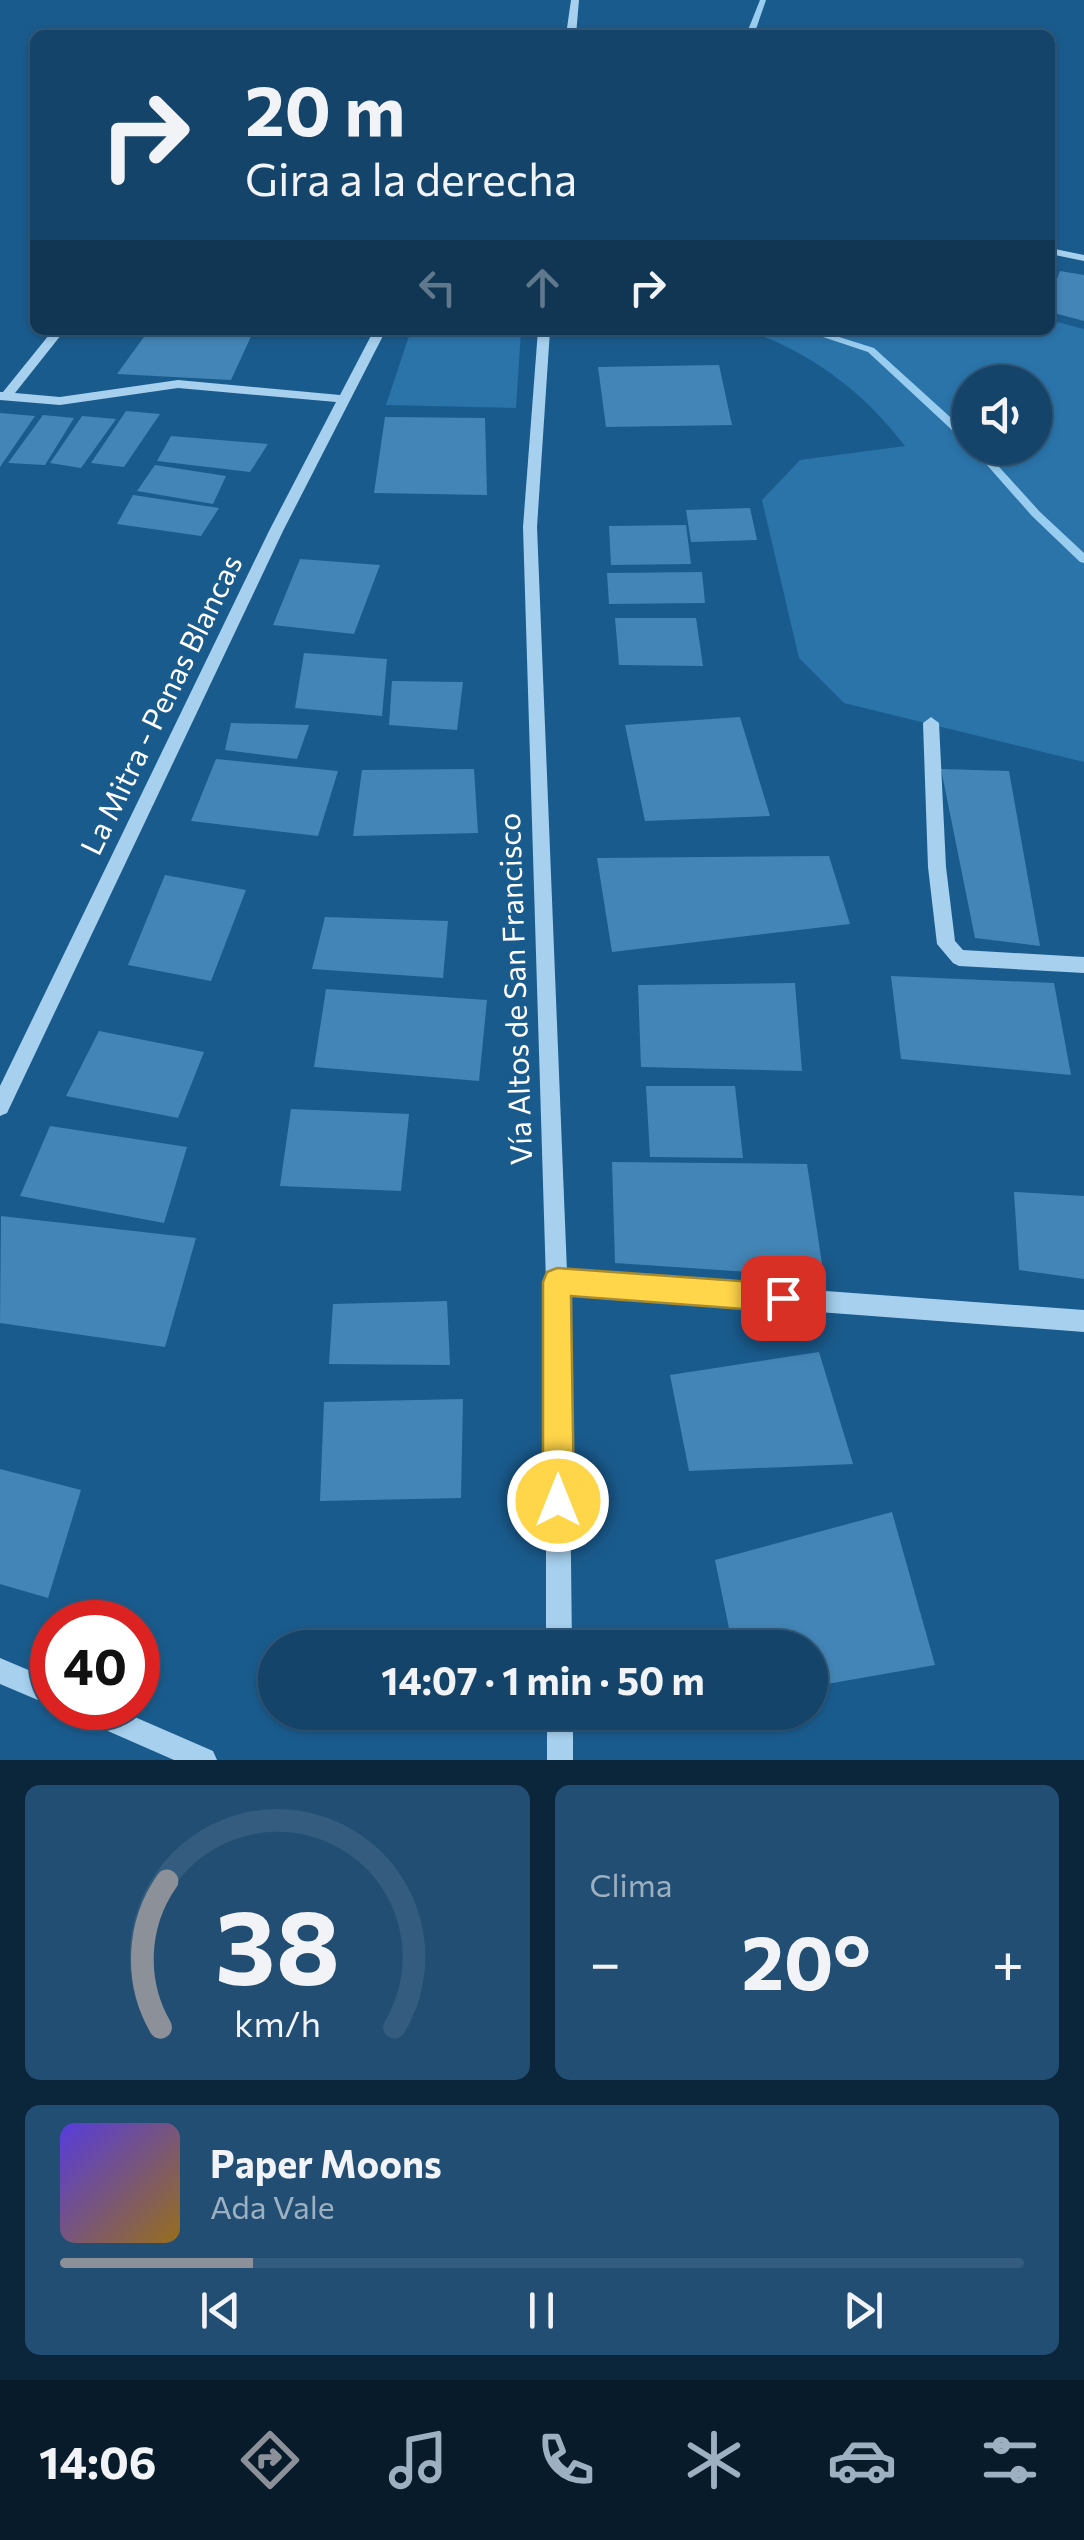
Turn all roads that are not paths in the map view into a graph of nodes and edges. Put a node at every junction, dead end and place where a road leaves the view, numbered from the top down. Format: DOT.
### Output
graph roads {
  1 [pos="575,0"];
  2 [pos="572,30"];
  3 [pos="1055,252"];
  4 [pos="1084,258"];
  5 [pos="56,335"];
  6 [pos="377,335"];
  7 [pos="544,335"];
  8 [pos="3,397"];
  9 [pos="342,399"];
  10 [pos="931,722"];
  11 [pos="1084,965"];
  12 [pos="0,1107"];
  13 [pos="557,1282"];
  14 [pos="1084,1320"];
  15 [pos="559,1630"];
  16 [pos="0,1671"];
  17 [pos="30,1684"];
  18 [pos="135,1730"];
  19 [pos="560,1730"];
  20 [pos="204,1760"];
  21 [pos="560,1760"];
  1 -- 2 [label="street"];
  3 -- 4 [label="street"];
  5 -- 8 [label="street"];
  6 -- 9 [label="street, La Mitra - Penas Blancas"];
  7 -- 13 [label="street, Vía Altos de San Francisco"];
  8 -- 9 [label="street"];
  9 -- 12 [label="street, La Mitra - Penas Blancas"];
  10 -- 11 [label="street"];
  13 -- 14 [label="street"];
  13 -- 15 [label="street, Vía Altos de San Francisco"];
  16 -- 17 [label="street"];
  18 -- 20 [label="street"];
  19 -- 21 [label="street"];
}
